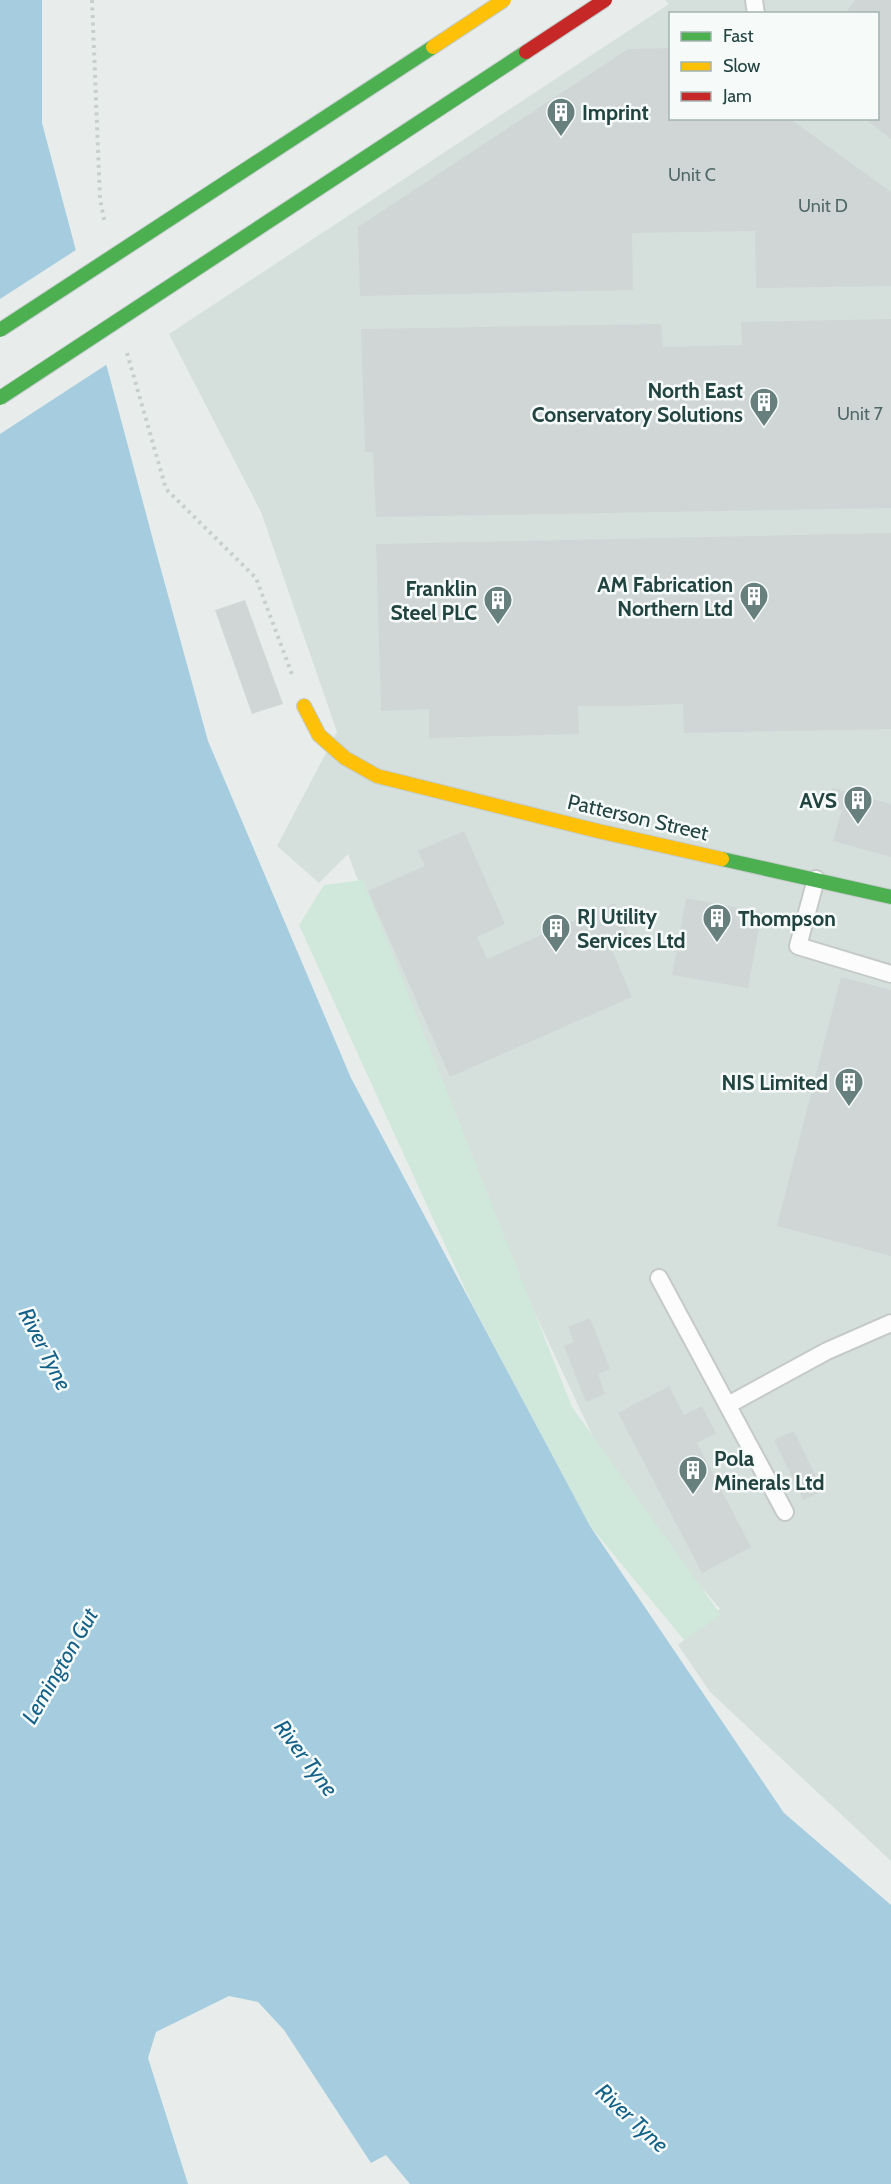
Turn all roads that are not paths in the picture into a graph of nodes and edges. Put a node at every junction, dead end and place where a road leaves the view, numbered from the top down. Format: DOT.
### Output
graph roads {
  1 [pos="504,0"];
  2 [pos="606,0"];
  3 [pos="0,330"];
  4 [pos="0,398"];
  5 [pos="304,706"];
  6 [pos="816,879"];
  7 [pos="891,897"];
  8 [pos="891,974"];
  9 [pos="659,1278"];
  10 [pos="891,1323"];
  11 [pos="728,1405"];
  12 [pos="785,1512"];
  1 -- 3 [label="main road, bridge"];
  2 -- 4 [label="main road, bridge"];
  5 -- 6 [label="main road, Patterson Street"];
  6 -- 7 [label="main road, Patterson Street"];
  6 -- 8 [label="lane"];
  9 -- 11 [label="lane"];
  10 -- 11 [label="lane"];
  11 -- 12 [label="lane"];
}
